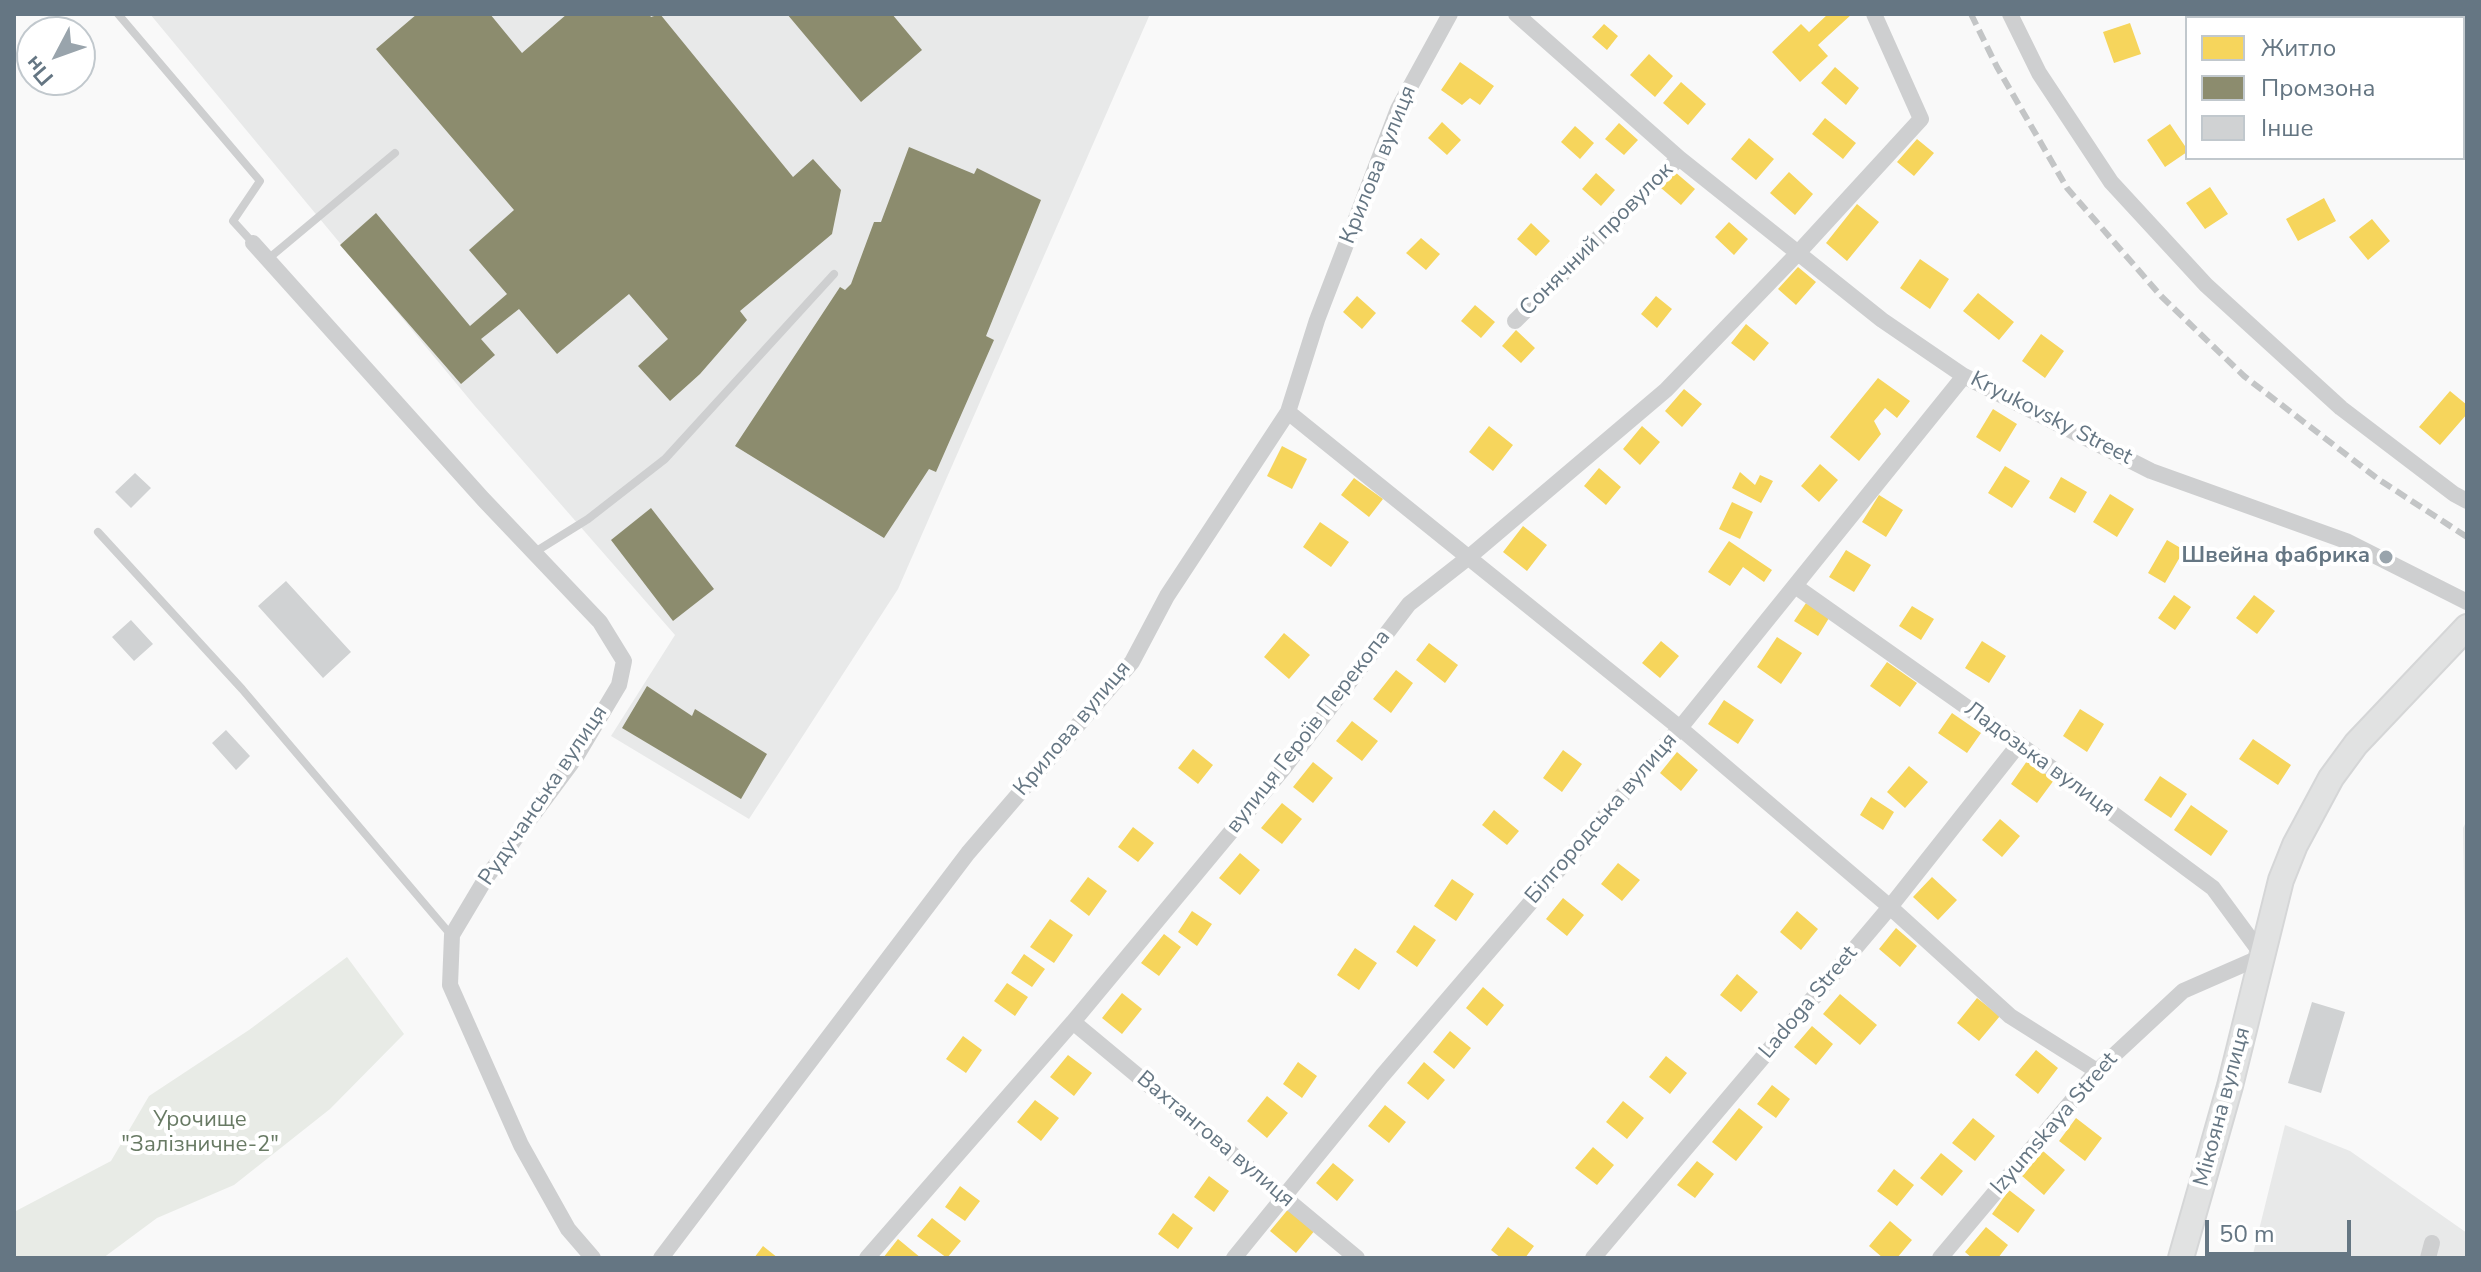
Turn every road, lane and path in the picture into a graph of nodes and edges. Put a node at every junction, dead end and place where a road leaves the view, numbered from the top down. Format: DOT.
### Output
graph roads {
  1 [pos="118,14"];
  2 [pos="1450,14"];
  3 [pos="1516,14"];
  4 [pos="1874,14"];
  5 [pos="2010,14"];
  6 [pos="395,153"];
  7 [pos="1679,158"];
  8 [pos="253,243"];
  9 [pos="1798,253"];
  10 [pos="268,259"];
  11 [pos="834,274"];
  12 [pos="1515,321"];
  13 [pos="1964,376"];
  14 [pos="1288,412"];
  15 [pos="2467,501"];
  16 [pos="98,532"];
  17 [pos="534,553"];
  18 [pos="1469,557"];
  19 [pos="1795,586"];
  20 [pos="2467,602"];
  21 [pos="2467,627"];
  22 [pos="1680,728"];
  23 [pos="2019,744"];
  24 [pos="1890,907"];
  25 [pos="452,935"];
  26 [pos="2263,956"];
  27 [pos="1073,1022"];
  28 [pos="2097,1071"];
  29 [pos="1284,1199"];
  30 [pos="593,1258"];
  31 [pos="661,1258"];
  32 [pos="867,1258"];
  33 [pos="1234,1258"];
  34 [pos="1357,1258"];
  35 [pos="1593,1258"];
  36 [pos="1940,1258"];
  37 [pos="2181,1258"];
  1 -- 8 [label="lane"];
  2 -- 14 [label="street, Крилова вулиця"];
  3 -- 7 [label="street, Kryukovsky Street"];
  4 -- 9 [label="street, вулиця Героїв Перекопа"];
  5 -- 15 [label="street"];
  6 -- 10 [label="lane"];
  7 -- 9 [label="street, Kryukovsky Street"];
  7 -- 12 [label="street, Сонячний провулок"];
  8 -- 10 [label="street, Рудучанська вулиця"];
  9 -- 13 [label="street, Kryukovsky Street"];
  9 -- 18 [label="street, вулиця Героїв Перекопа"];
  10 -- 17 [label="street, Рудучанська вулиця"];
  11 -- 17 [label="lane"];
  13 -- 19 [label="street, Білгородська вулиця"];
  13 -- 20 [label="street, Kryukovsky Street"];
  14 -- 18 [label="street"];
  14 -- 31 [label="street, Крилова вулиця"];
  16 -- 25 [label="lane"];
  17 -- 25 [label="street, Рудучанська вулиця"];
  18 -- 22 [label="street"];
  18 -- 27 [label="street, вулиця Героїв Перекопа"];
  19 -- 22 [label="street, Білгородська вулиця"];
  19 -- 23 [label="street, Ладозька вулиця"];
  21 -- 26 [label="street, Мікояна вулиця"];
  22 -- 24 [label="street"];
  22 -- 29 [label="street, Білгородська вулиця"];
  23 -- 24 [label="street, Ladoga Street"];
  23 -- 26 [label="street, Ладозька вулиця"];
  24 -- 28 [label="street"];
  24 -- 35 [label="street, Ladoga Street"];
  25 -- 30 [label="street, Рудучанська вулиця"];
  26 -- 28 [label="street, Izyumskaya Street"];
  26 -- 37 [label="street, Мікояна вулиця"];
  27 -- 29 [label="street, Вахтангова вулиця"];
  27 -- 32 [label="street, вулиця Героїв Перекопа"];
  28 -- 36 [label="street, Izyumskaya Street"];
  29 -- 33 [label="street, Білгородська вулиця"];
  29 -- 34 [label="street, Вахтангова вулиця"];
}
